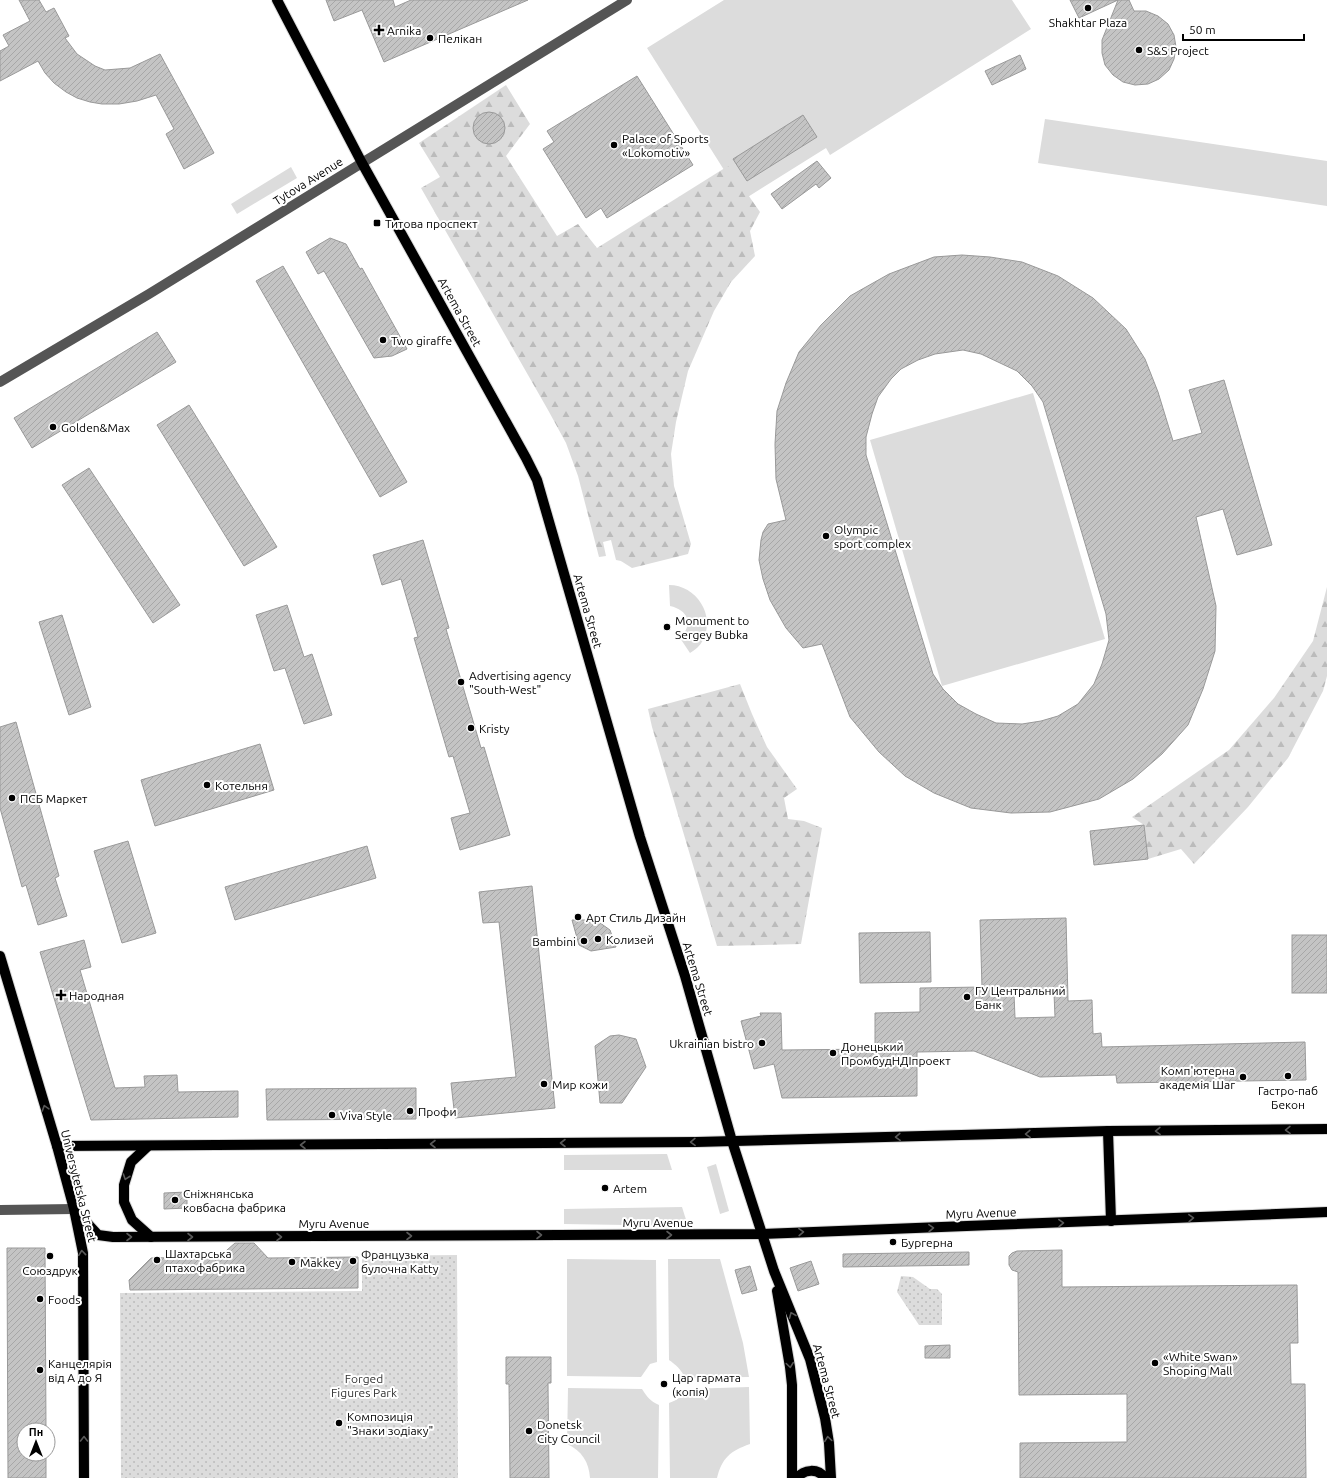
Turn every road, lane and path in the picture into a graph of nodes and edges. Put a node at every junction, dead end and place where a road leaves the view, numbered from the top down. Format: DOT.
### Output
graph roads {
  1 [pos="277,0"];
  2 [pos="627,0"];
  3 [pos="362,163"];
  4 [pos="0,382"];
  5 [pos="0,956"];
  6 [pos="1327,1129"];
  7 [pos="1108,1131"];
  8 [pos="732,1141"];
  9 [pos="57,1146"];
  10 [pos="148,1146"];
  11 [pos="74,1209"];
  12 [pos="0,1210"];
  13 [pos="1327,1212"];
  14 [pos="1111,1221"];
  15 [pos="762,1234"];
  16 [pos="151,1237"];
  17 [pos="774,1271"];
  18 [pos="84,1478"];
  19 [pos="792,1478"];
  20 [pos="797,1478"];
  21 [pos="825,1478"];
  22 [pos="831,1478"];
  1 -- 3 [label="main road, Artema Street"];
  2 -- 3 [label="street, Tytova Avenue"];
  3 -- 4 [label="street, Tytova Avenue"];
  3 -- 8 [label="main road, Artema Street"];
  9 -- 5 [label="main road, Universytetska Street, one-way"];
  6 -- 7 [label="main road, one-way"];
  7 -- 8 [label="main road, one-way"];
  7 -- 14 [label="main road"];
  8 -- 10 [label="main road, one-way"];
  8 -- 15 [label="main road, Artema Street"];
  9 -- 10 [label="main road"];
  9 -- 11 [label="main road, Universytetska Street"];
  10 -- 16 [label="main road, one-way"];
  11 -- 12 [label="street"];
  11 -- 16 [label="main road, Myru Avenue, one-way"];
  18 -- 11 [label="main road, Universytetska Street, one-way"];
  14 -- 13 [label="main road, Myru Avenue, one-way"];
  15 -- 14 [label="main road, Myru Avenue, one-way"];
  16 -- 15 [label="main road, Myru Avenue, one-way"];
  15 -- 17 [label="main road, Artema Street"];
  17 -- 19 [label="main road, Artema Street, one-way"];
  22 -- 17 [label="main road, Artema Street, one-way"];
  20 -- 21 [label="main road"];
}
